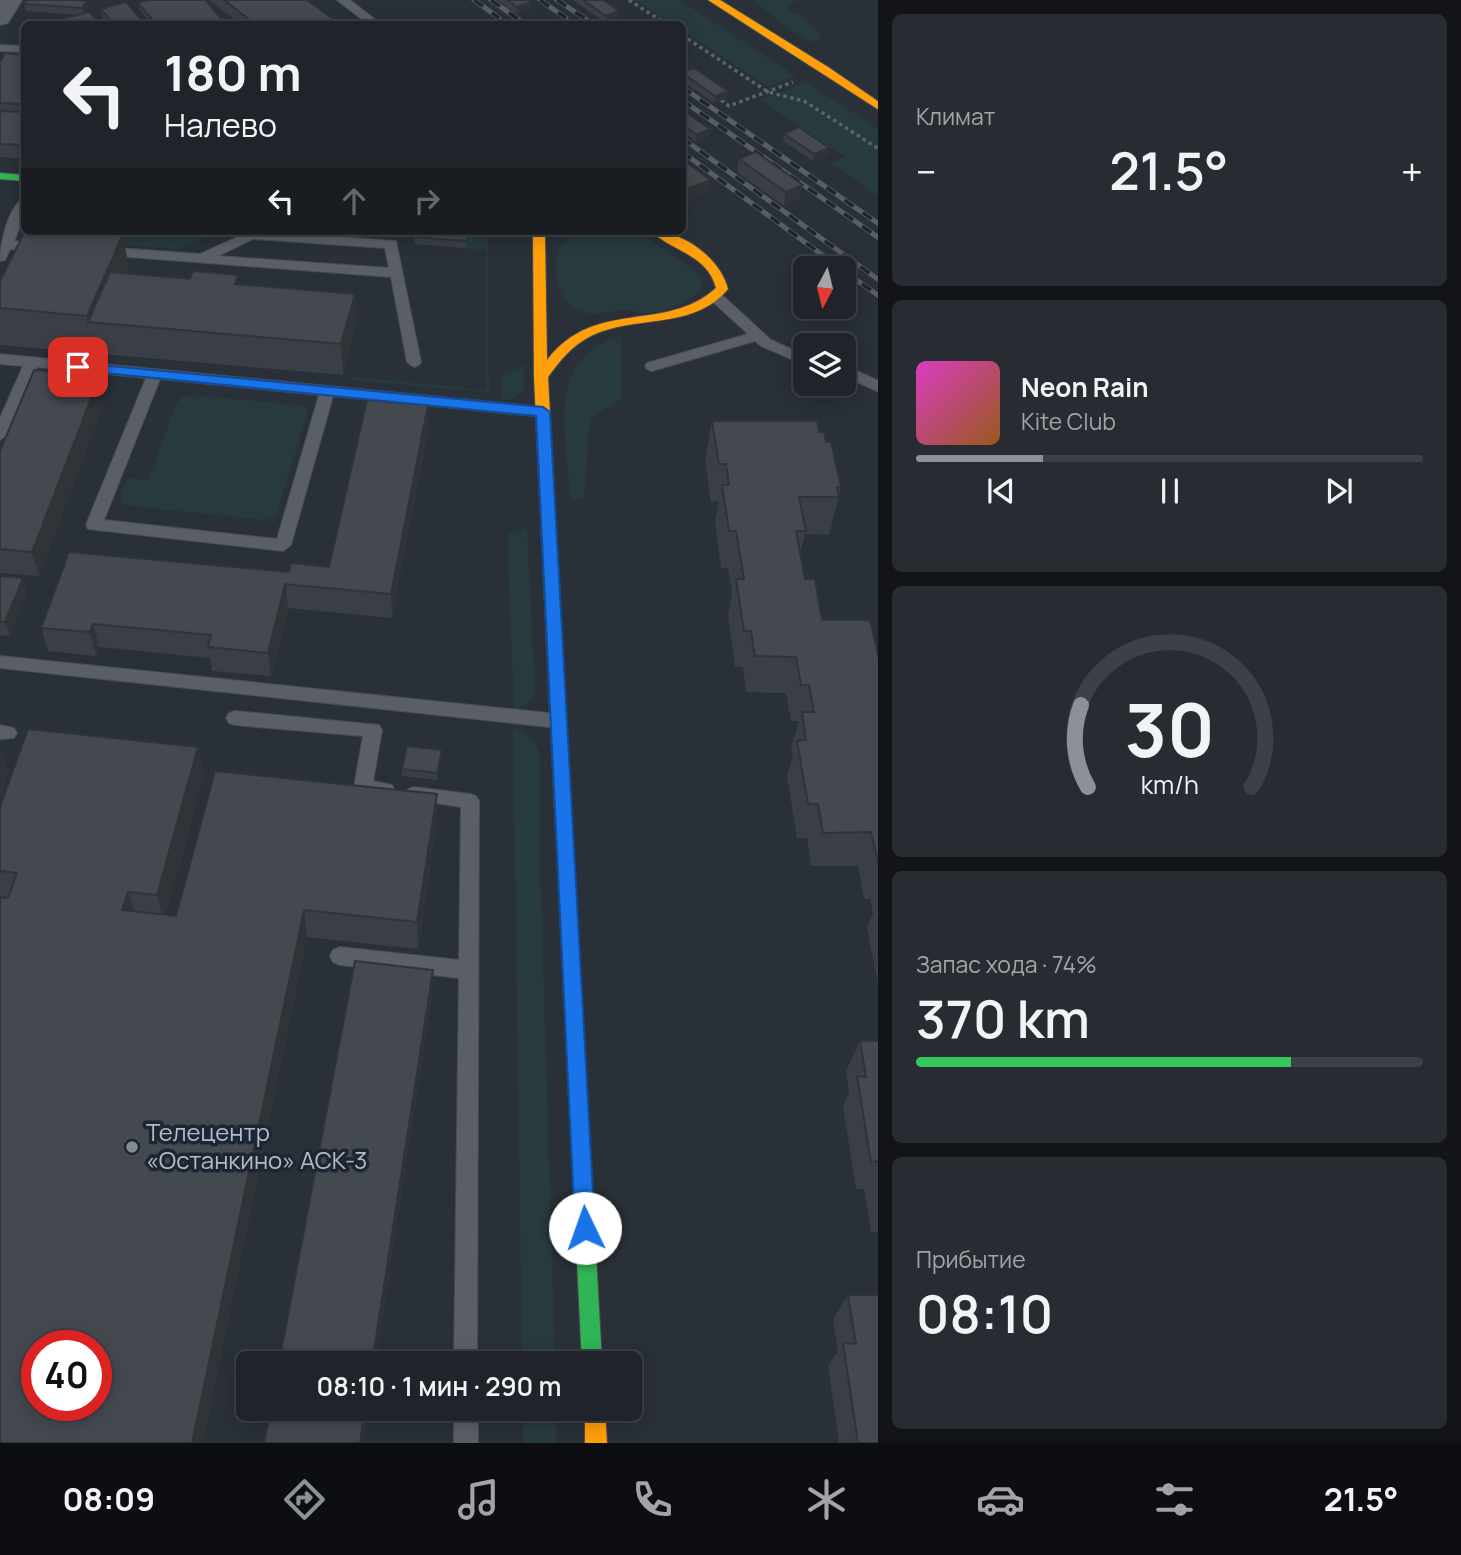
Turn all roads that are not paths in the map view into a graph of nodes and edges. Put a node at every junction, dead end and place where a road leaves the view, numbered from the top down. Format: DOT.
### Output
graph roads {
  1 [pos="10,0"];
  2 [pos="343,0"];
  3 [pos="713,0"];
  4 [pos="0,18"];
  5 [pos="371,21"];
  6 [pos="0,48"];
  7 [pos="21,49"];
  8 [pos="878,107"];
  9 [pos="0,176"];
  10 [pos="21,178"];
  11 [pos="21,209"];
  12 [pos="540,235"];
  13 [pos="664,235"];
  14 [pos="58,248"];
  15 [pos="2,249"];
  16 [pos="85,250"];
  17 [pos="202,258"];
  18 [pos="397,273"];
  19 [pos="717,298"];
  20 [pos="757,335"];
  21 [pos="793,354"];
  22 [pos="0,359"];
  23 [pos="32,362"];
  24 [pos="414,362"];
  25 [pos="652,366"];
  26 [pos="154,375"];
  27 [pos="856,376"];
  28 [pos="541,377"];
  29 [pos="878,387"];
  30 [pos="327,392"];
  31 [pos="543,412"];
  32 [pos="0,435"];
  33 [pos="0,662"];
  34 [pos="235,718"];
  35 [pos="558,721"];
  36 [pos="341,956"];
  37 [pos="468,970"];
  38 [pos="466,1351"];
  39 [pos="591,1351"];
  40 [pos="466,1421"];
  41 [pos="595,1421"];
  42 [pos="466,1443"];
  43 [pos="596,1443"];
  1 -- 4 [label="street"];
  2 -- 5 [label="lane"];
  3 -- 8 [label="street"];
  6 -- 7 [label="lane"];
  9 -- 10 [label="street"];
  11 -- 15 [label="lane"];
  12 -- 28 [label="street"];
  13 -- 19 [label="street"];
  14 -- 15 [label="lane"];
  16 -- 17 [label="lane"];
  17 -- 18 [label="lane"];
  17 -- 18 [label="lane"];
  18 -- 24 [label="lane"];
  19 -- 20 [label="lane"];
  19 -- 28 [label="street"];
  20 -- 21 [label="lane"];
  20 -- 25 [label="lane"];
  22 -- 23 [label="lane"];
  23 -- 26 [label="lane"];
  23 -- 32 [label="lane"];
  26 -- 30 [label="lane"];
  26 -- 30 [label="lane"];
  27 -- 29 [label="lane"];
  28 -- 31 [label="street"];
  30 -- 31 [label="lane"];
  31 -- 35 [label="street"];
  33 -- 35 [label="lane"];
  34 -- 37 [label="lane"];
  35 -- 39 [label="street"];
  36 -- 37 [label="lane"];
  37 -- 38 [label="lane"];
  40 -- 42 [label="lane"];
  41 -- 43 [label="street"];
}
